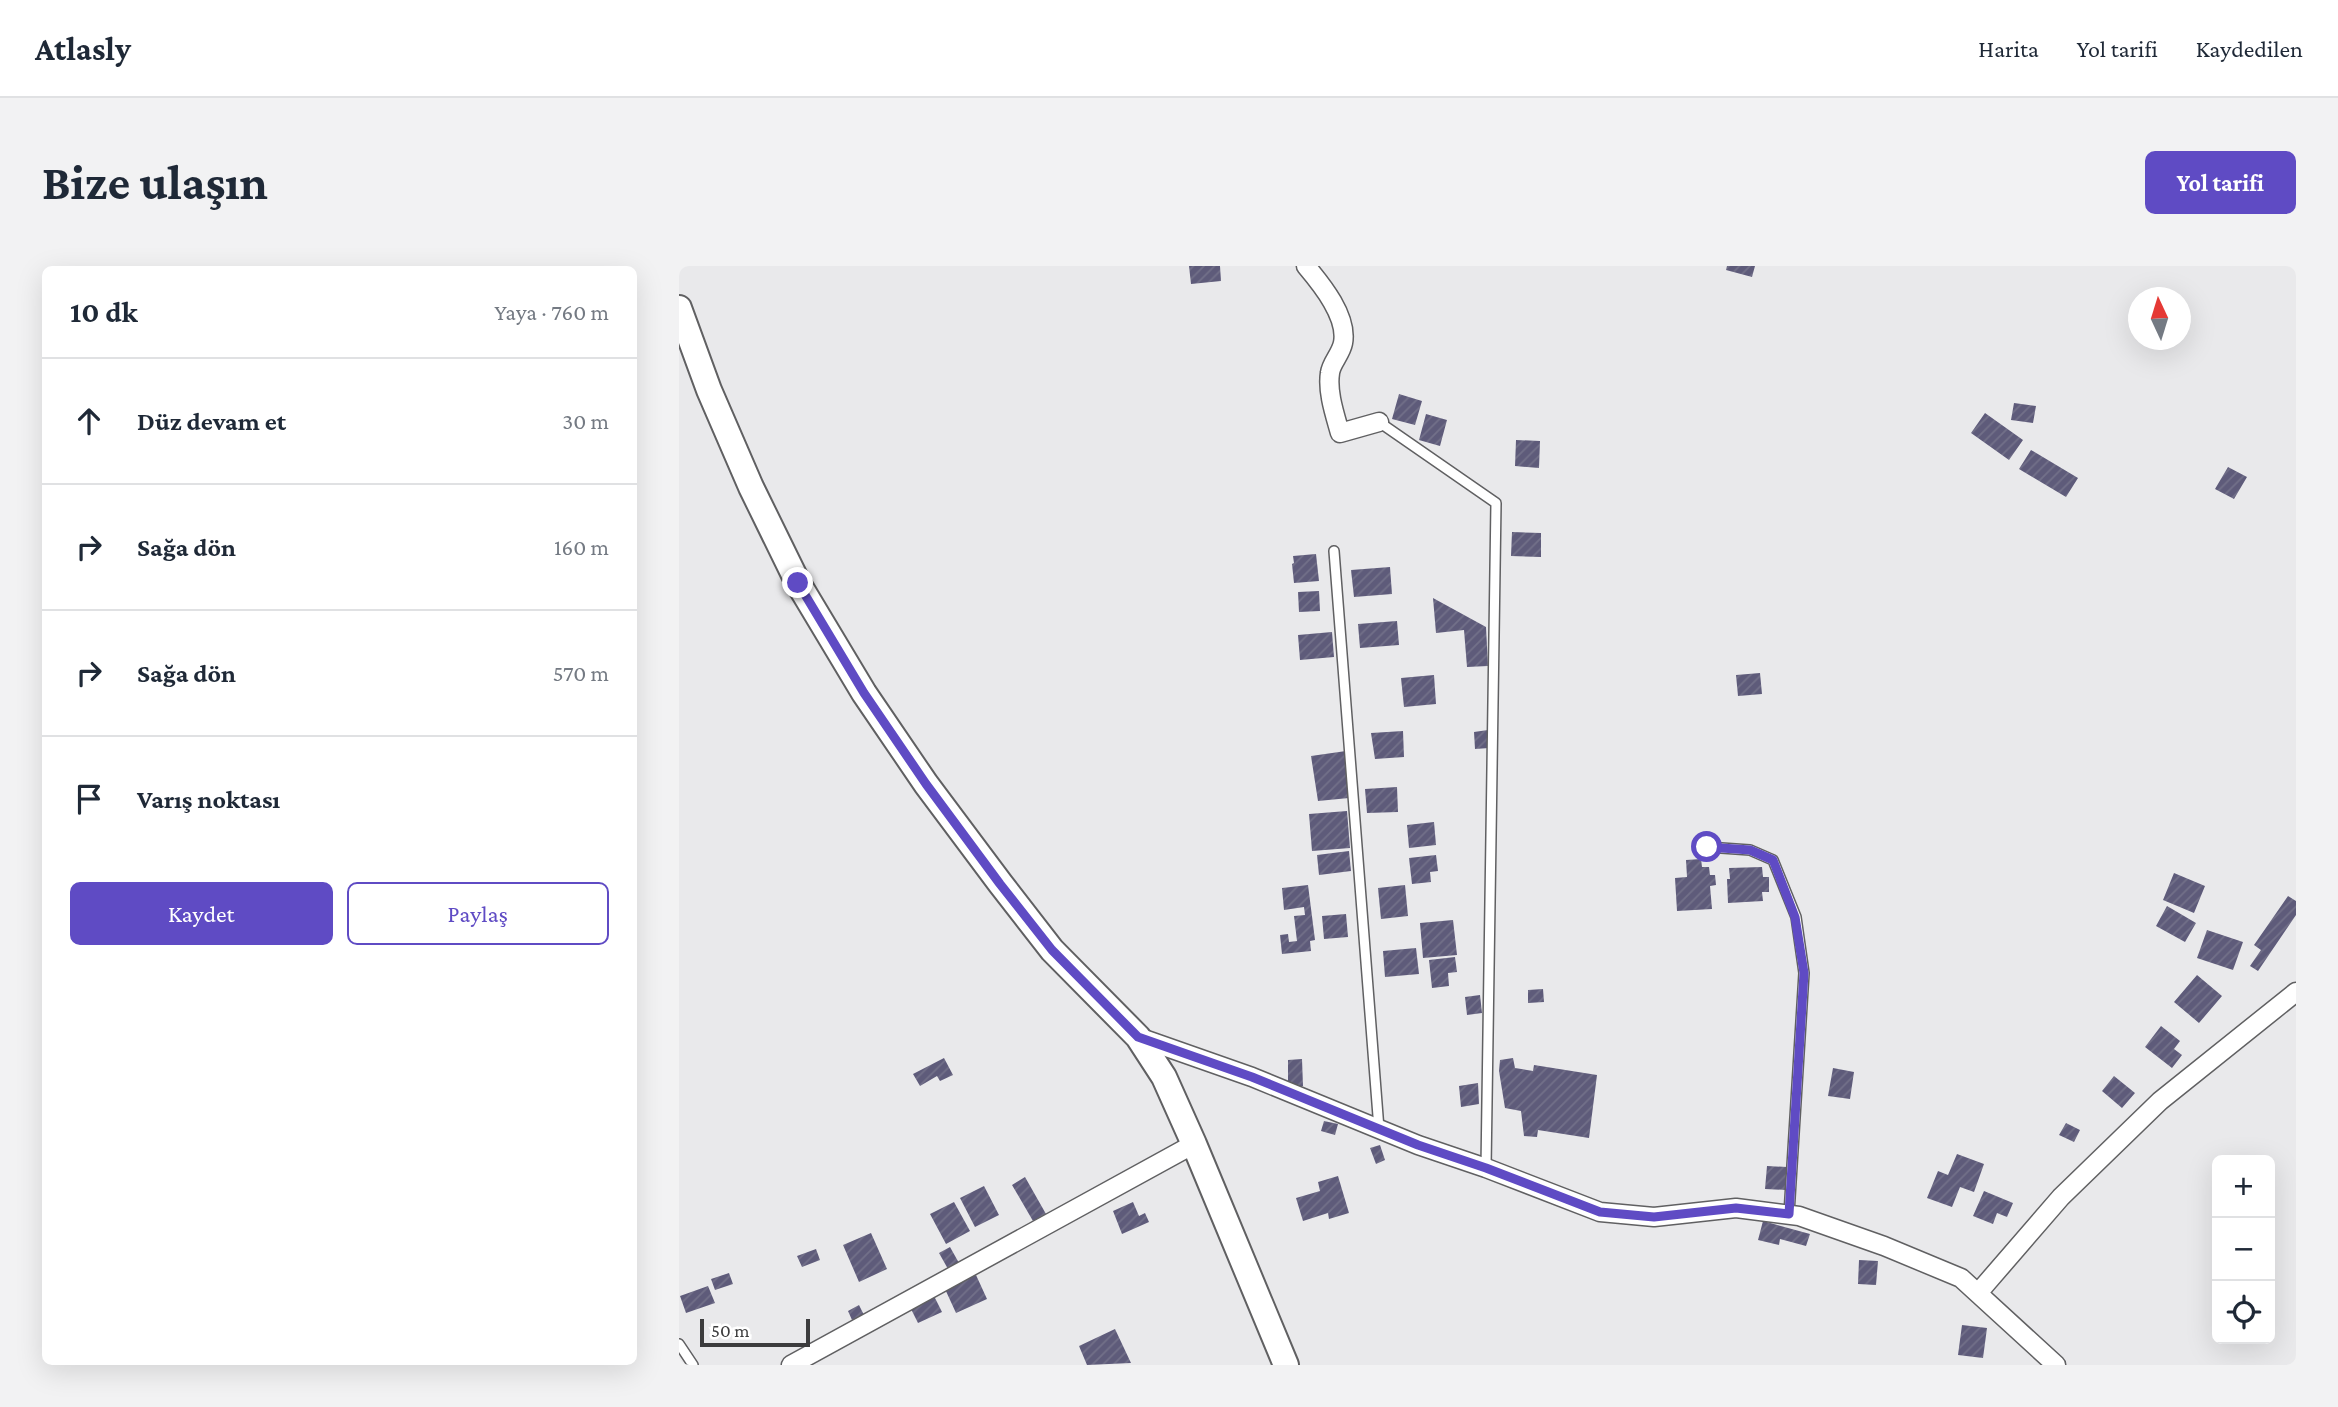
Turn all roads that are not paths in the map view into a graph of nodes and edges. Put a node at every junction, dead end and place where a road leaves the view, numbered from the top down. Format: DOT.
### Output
graph roads {
  1 [pos="1306,266"];
  2 [pos="679,308"];
  3 [pos="1379,422"];
  4 [pos="1334,551"];
  5 [pos="1707,847"];
  6 [pos="2296,992"];
  7 [pos="1138,1037"];
  8 [pos="1380,1129"];
  9 [pos="1195,1144"];
  10 [pos="1486,1168"];
  11 [pos="1789,1214"];
  12 [pos="1978,1293"];
  13 [pos="679,1344"];
  14 [pos="693,1365"];
  15 [pos="791,1365"];
  16 [pos="1286,1365"];
  17 [pos="2056,1365"];
  1 -- 3 [label="street"];
  2 -- 7 [label="street"];
  3 -- 10 [label="lane"];
  4 -- 8 [label="lane"];
  5 -- 11 [label="lane"];
  6 -- 12 [label="street"];
  7 -- 8 [label="street"];
  7 -- 9 [label="street"];
  8 -- 10 [label="street"];
  9 -- 15 [label="street"];
  9 -- 16 [label="street"];
  10 -- 11 [label="street"];
  11 -- 12 [label="street"];
  12 -- 17 [label="street"];
  13 -- 14 [label="lane"];
}
